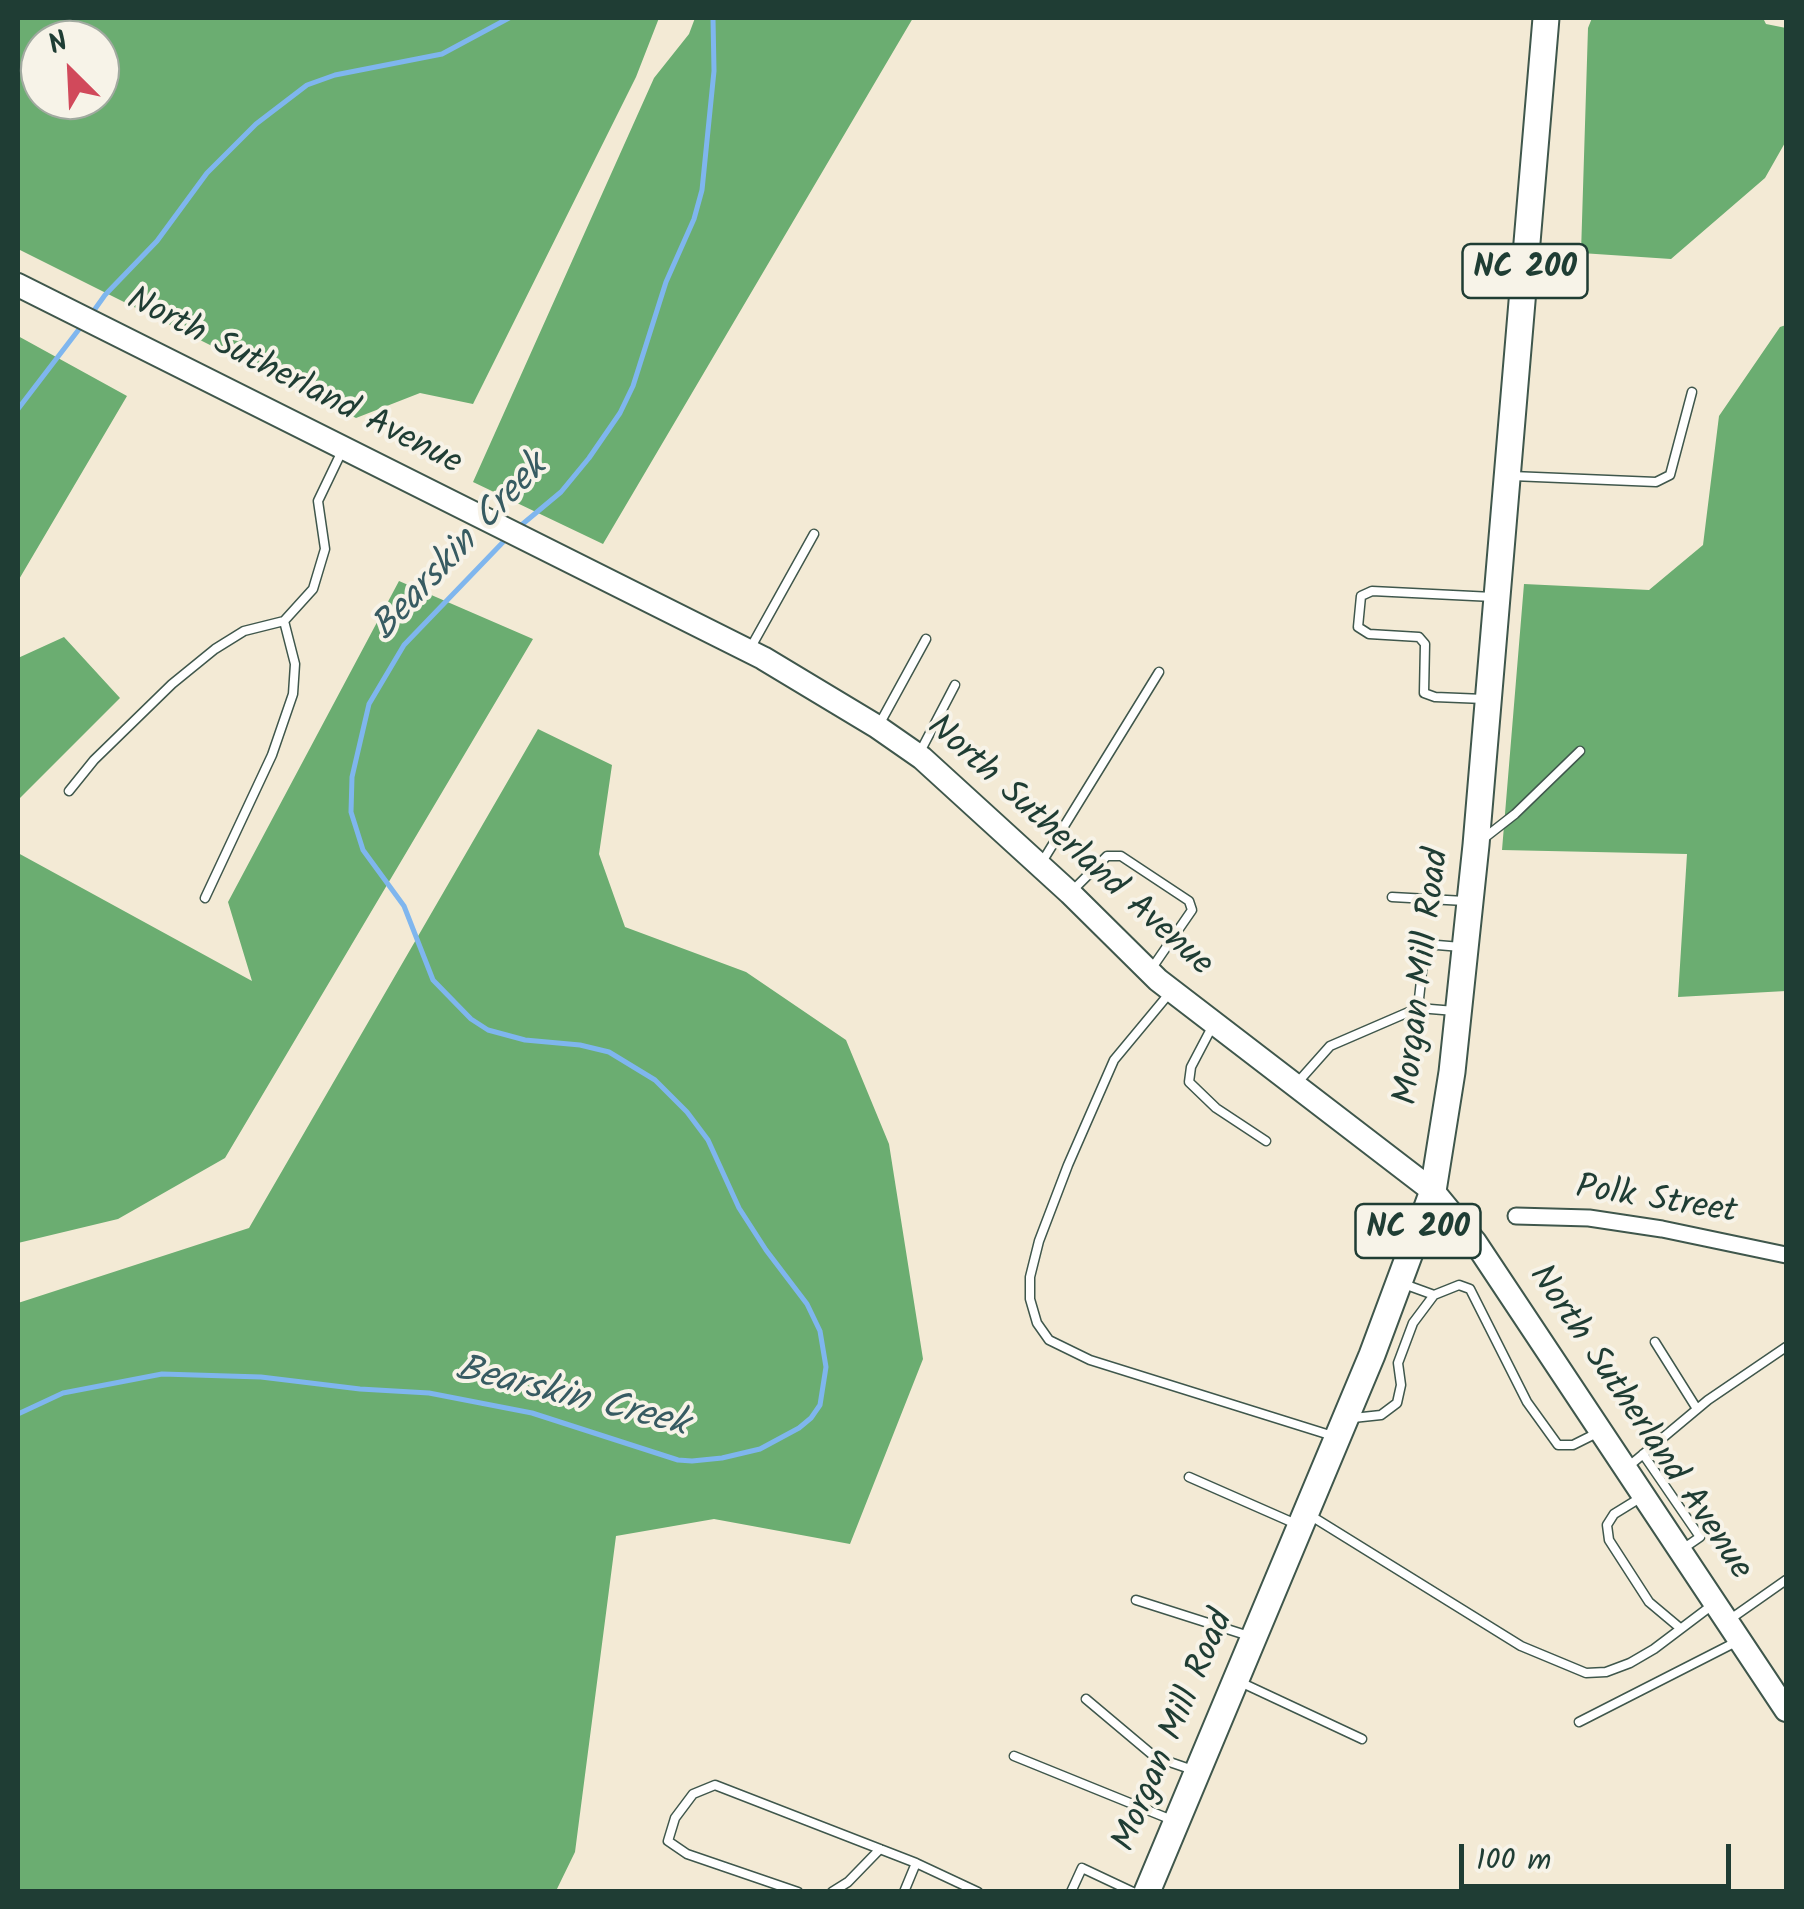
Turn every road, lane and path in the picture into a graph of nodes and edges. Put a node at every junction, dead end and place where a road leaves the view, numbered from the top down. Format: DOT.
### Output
graph roads {
  1 [pos="1546,18"];
  2 [pos="18,285"];
  3 [pos="1692,392"];
  4 [pos="344,447"];
  5 [pos="1508,476"];
  6 [pos="814,534"];
  7 [pos="1497,597"];
  8 [pos="284,622"];
  9 [pos="926,639"];
  10 [pos="749,651"];
  11 [pos="1160,672"];
  12 [pos="954,685"];
  13 [pos="1488,699"];
  14 [pos="878,727"];
  15 [pos="1580,751"];
  16 [pos="918,756"];
  17 [pos="69,792"];
  18 [pos="1476,845"];
  19 [pos="1040,866"];
  20 [pos="1070,893"];
  21 [pos="1392,897"];
  22 [pos="205,898"];
  23 [pos="1470,901"];
  24 [pos="1466,948"];
  25 [pos="1150,972"];
  26 [pos="1172,990"];
  27 [pos="1418,1008"];
  28 [pos="1459,1012"];
  29 [pos="1214,1024"];
  30 [pos="1296,1086"];
  31 [pos="1266,1141"];
  32 [pos="1433,1191"];
  33 [pos="1516,1216"];
  34 [pos="1786,1255"];
  35 [pos="1399,1282"];
  36 [pos="1434,1295"];
  37 [pos="1655,1342"];
  38 [pos="1786,1346"];
  39 [pos="1697,1409"];
  40 [pos="1341,1428"];
  41 [pos="1601,1432"];
  42 [pos="1634,1462"];
  43 [pos="1189,1477"];
  44 [pos="1644,1496"];
  45 [pos="1303,1519"];
  46 [pos="1680,1551"];
  47 [pos="1786,1580"];
  48 [pos="1136,1600"];
  49 [pos="1727,1621"];
  50 [pos="1680,1628"];
  51 [pos="1254,1638"];
  52 [pos="1236,1680"];
  53 [pos="1086,1700"];
  54 [pos="1786,1710"];
  55 [pos="1579,1722"];
  56 [pos="1362,1738"];
  57 [pos="1014,1756"];
  58 [pos="1198,1772"];
  59 [pos="1176,1822"];
  60 [pos="880,1849"];
  61 [pos="916,1863"];
  62 [pos="798,1892"];
  63 [pos="832,1892"];
  64 [pos="904,1892"];
  65 [pos="978,1892"];
  66 [pos="1072,1892"];
  67 [pos="1133,1892"];
  68 [pos="1148,1892"];
  1 -- 5 [label="main road, Morgan Mill Road / NC 200"];
  2 -- 4 [label="street, North Sutherland Avenue"];
  3 -- 5 [label="lane"];
  4 -- 8 [label="lane"];
  4 -- 10 [label="street, North Sutherland Avenue"];
  5 -- 7 [label="main road, Morgan Mill Road / NC 200"];
  6 -- 10 [label="lane"];
  7 -- 13 [label="main road, Morgan Mill Road / NC 200"];
  7 -- 13 [label="lane"];
  8 -- 17 [label="lane"];
  8 -- 22 [label="lane"];
  9 -- 14 [label="lane"];
  10 -- 14 [label="street, North Sutherland Avenue"];
  11 -- 19 [label="lane"];
  12 -- 16 [label="lane"];
  13 -- 18 [label="main road, Morgan Mill Road / NC 200"];
  14 -- 16 [label="street, North Sutherland Avenue"];
  15 -- 18 [label="lane"];
  16 -- 19 [label="street, North Sutherland Avenue"];
  18 -- 23 [label="main road, Morgan Mill Road / NC 200"];
  19 -- 20 [label="street, North Sutherland Avenue"];
  20 -- 25 [label="street, North Sutherland Avenue"];
  20 -- 25 [label="lane"];
  21 -- 23 [label="lane"];
  23 -- 24 [label="main road, Morgan Mill Road / NC 200"];
  24 -- 27 [label="lane"];
  24 -- 28 [label="main road, Morgan Mill Road / NC 200"];
  25 -- 26 [label="street, North Sutherland Avenue"];
  26 -- 29 [label="street, North Sutherland Avenue"];
  26 -- 40 [label="lane"];
  27 -- 28 [label="lane"];
  27 -- 30 [label="lane"];
  28 -- 32 [label="main road, Morgan Mill Road / NC 200"];
  29 -- 30 [label="street, North Sutherland Avenue"];
  29 -- 31 [label="lane"];
  30 -- 32 [label="street, North Sutherland Avenue"];
  32 -- 35 [label="main road, Morgan Mill Road / NC 200"];
  32 -- 41 [label="street, North Sutherland Avenue"];
  33 -- 34 [label="street, Polk Street"];
  35 -- 36 [label="lane"];
  35 -- 40 [label="main road, Morgan Mill Road / NC 200"];
  36 -- 40 [label="lane"];
  36 -- 41 [label="lane"];
  37 -- 39 [label="lane"];
  38 -- 39 [label="lane"];
  39 -- 42 [label="lane"];
  40 -- 45 [label="main road, Morgan Mill Road / NC 200"];
  41 -- 42 [label="street, North Sutherland Avenue"];
  42 -- 44 [label="street, North Sutherland Avenue"];
  42 -- 46 [label="lane"];
  43 -- 45 [label="lane"];
  44 -- 46 [label="street, North Sutherland Avenue"];
  44 -- 50 [label="lane"];
  45 -- 50 [label="lane"];
  45 -- 51 [label="main road, Morgan Mill Road / NC 200"];
  46 -- 49 [label="street, North Sutherland Avenue"];
  47 -- 49 [label="lane"];
  48 -- 51 [label="lane"];
  49 -- 50 [label="lane"];
  49 -- 54 [label="street, North Sutherland Avenue"];
  49 -- 55 [label="lane"];
  51 -- 52 [label="main road, Morgan Mill Road / NC 200"];
  52 -- 56 [label="lane"];
  52 -- 58 [label="main road, Morgan Mill Road / NC 200"];
  53 -- 58 [label="lane"];
  57 -- 59 [label="lane"];
  58 -- 59 [label="main road, Morgan Mill Road / NC 200"];
  59 -- 68 [label="main road, Morgan Mill Road / NC 200"];
  60 -- 61 [label="lane"];
  60 -- 62 [label="lane"];
  60 -- 63 [label="lane"];
  61 -- 64 [label="lane"];
  61 -- 65 [label="lane"];
  66 -- 67 [label="lane"];
}
